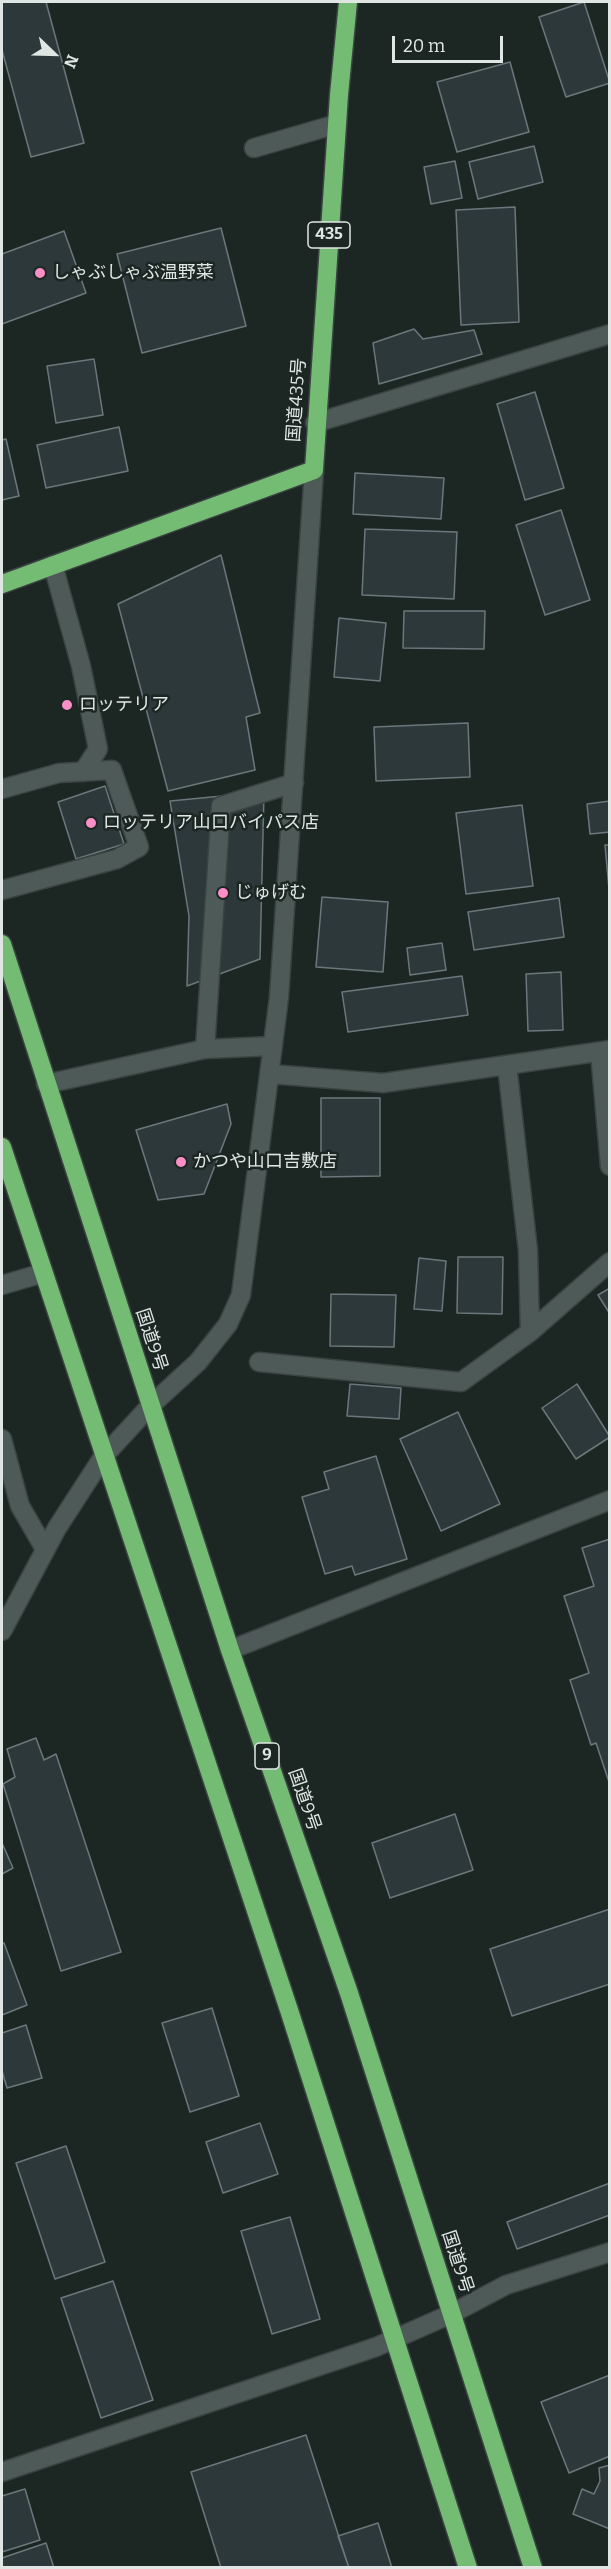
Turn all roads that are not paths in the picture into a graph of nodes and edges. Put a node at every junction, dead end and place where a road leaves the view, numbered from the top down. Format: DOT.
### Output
graph roads {
  1 [pos="348,2"];
  2 [pos="337,124"];
  3 [pos="255,148"];
  4 [pos="609,334"];
  5 [pos="315,423"];
  6 [pos="314,470"];
  7 [pos="53,565"];
  8 [pos="2,584"];
  9 [pos="83,772"];
  10 [pos="294,783"];
  11 [pos="2,789"];
  12 [pos="2,890"];
  13 [pos="2,944"];
  14 [pos="273,1046"];
  15 [pos="205,1050"];
  16 [pos="605,1051"];
  17 [pos="507,1065"];
  18 [pos="270,1074"];
  19 [pos="46,1084"];
  20 [pos="2,1147"];
  21 [pos="609,1166"];
  22 [pos="609,1262"];
  23 [pos="43,1273"];
  24 [pos="2,1285"];
  25 [pos="530,1332"];
  26 [pos="259,1362"];
  27 [pos="150,1406"];
  28 [pos="2,1439"];
  29 [pos="103,1457"];
  30 [pos="609,1500"];
  31 [pos="45,1549"];
  32 [pos="2,1631"];
  33 [pos="231,1650"];
  34 [pos="609,2252"];
  35 [pos="451,2314"];
  36 [pos="394,2339"];
  37 [pos="2,2472"];
  38 [pos="468,2568"];
  39 [pos="533,2568"];
  1 -- 2 [label="highway, 国道435号 / 435"];
  2 -- 3 [label="street"];
  2 -- 5 [label="highway, 国道435号 / 435"];
  4 -- 5 [label="street"];
  5 -- 6 [label="highway, 国道435号 / 435"];
  6 -- 7 [label="highway"];
  6 -- 10 [label="street"];
  7 -- 8 [label="highway"];
  7 -- 9 [label="street"];
  9 -- 11 [label="street"];
  9 -- 12 [label="street"];
  10 -- 14 [label="street"];
  10 -- 15 [label="street"];
  13 -- 19 [label="highway, 国道9号 / 9"];
  14 -- 15 [label="street"];
  14 -- 18 [label="street"];
  15 -- 19 [label="street"];
  16 -- 17 [label="street"];
  16 -- 21 [label="street"];
  17 -- 18 [label="street"];
  17 -- 25 [label="street"];
  18 -- 27 [label="street"];
  19 -- 27 [label="highway, 国道9号 / 9"];
  20 -- 23 [label="highway"];
  22 -- 25 [label="street"];
  23 -- 24 [label="street"];
  23 -- 29 [label="highway"];
  25 -- 26 [label="street"];
  27 -- 29 [label="street"];
  27 -- 33 [label="highway, 国道9号 / 9"];
  28 -- 31 [label="street"];
  29 -- 31 [label="street"];
  29 -- 36 [label="highway"];
  30 -- 33 [label="street"];
  31 -- 32 [label="street"];
  33 -- 35 [label="highway, 国道9号 / 9"];
  34 -- 35 [label="street"];
  35 -- 36 [label="street"];
  35 -- 39 [label="highway, 国道9号 / 9"];
  36 -- 37 [label="street"];
  36 -- 38 [label="highway"];
}
